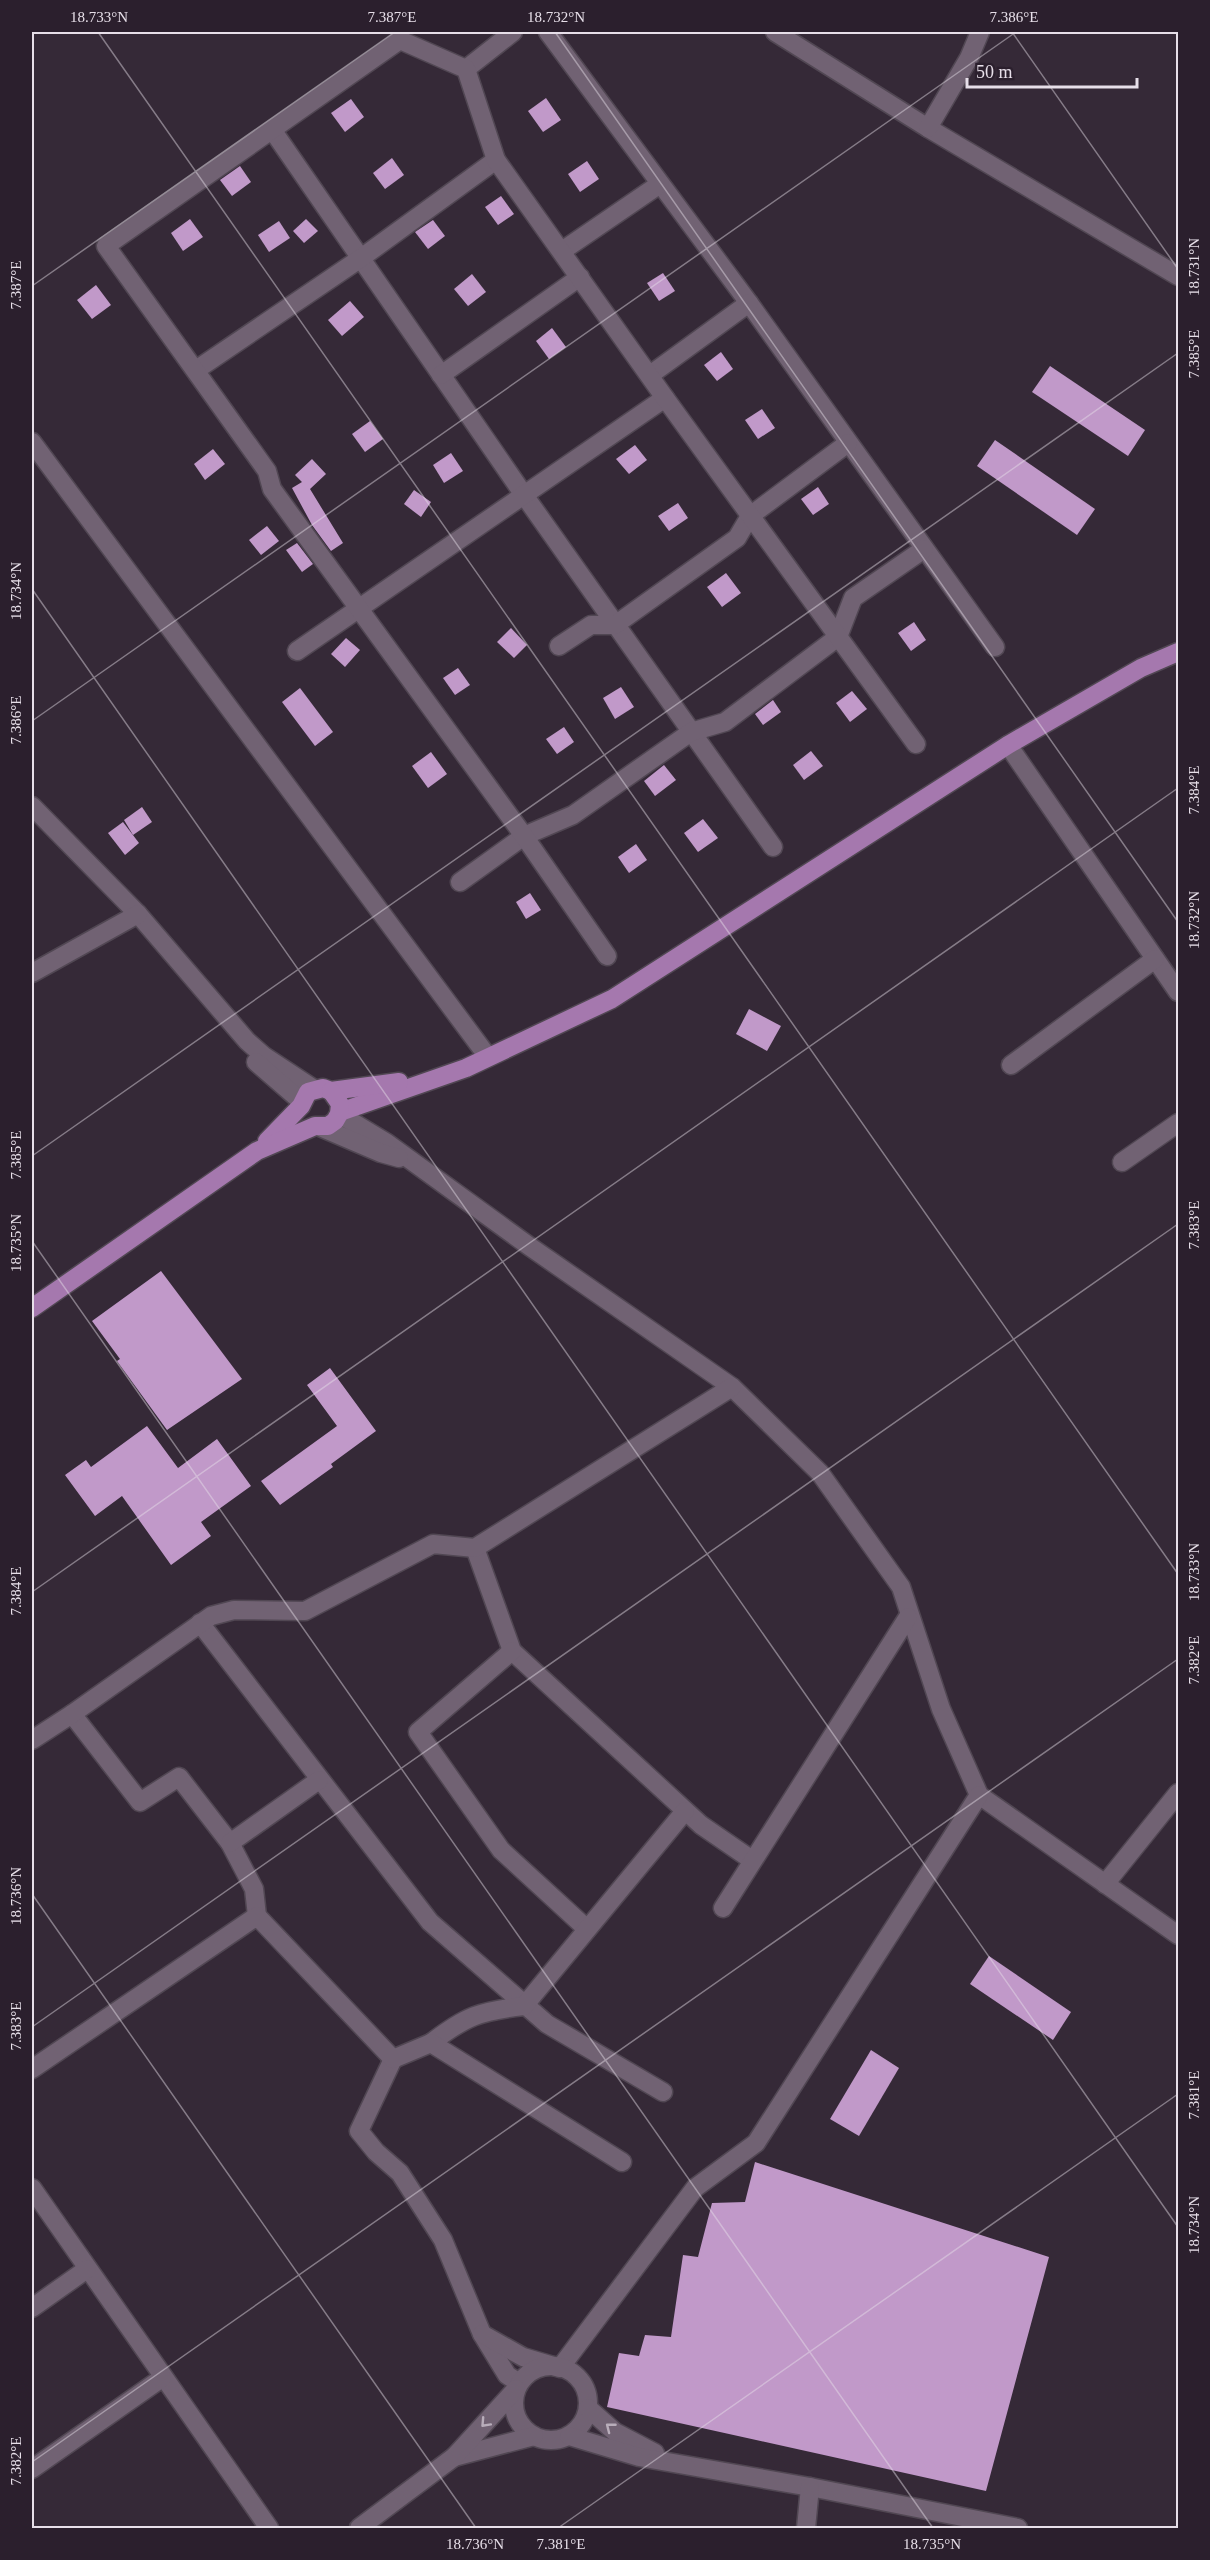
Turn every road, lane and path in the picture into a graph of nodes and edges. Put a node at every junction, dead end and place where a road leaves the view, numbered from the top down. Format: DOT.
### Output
graph roads {
  1 [pos="513,32"];
  2 [pos="548,32"];
  3 [pos="774,32"];
  4 [pos="980,32"];
  5 [pos="466,69"];
  6 [pos="928,128"];
  7 [pos="273,131"];
  8 [pos="496,160"];
  9 [pos="660,184"];
  10 [pos="562,252"];
  11 [pos="361,258"];
  12 [pos="1179,276"];
  13 [pos="580,277"];
  14 [pos="749,303"];
  15 [pos="196,370"];
  16 [pos="441,375"];
  17 [pos="650,375"];
  18 [pos="665,398"];
  19 [pos="32,442"];
  20 [pos="848,443"];
  21 [pos="524,495"];
  22 [pos="750,516"];
  23 [pos="924,549"];
  24 [pos="358,608"];
  25 [pos="615,625"];
  26 [pos="838,637"];
  27 [pos="559,646"];
  28 [pos="996,647"];
  29 [pos="297,651"];
  30 [pos="1179,652"];
  31 [pos="690,732"];
  32 [pos="916,744"];
  33 [pos="1008,745"];
  34 [pos="32,806"];
  35 [pos="524,836"];
  36 [pos="773,847"];
  37 [pos="460,882"];
  38 [pos="138,914"];
  39 [pos="607,956"];
  40 [pos="1155,959"];
  41 [pos="32,973"];
  42 [pos="1179,992"];
  43 [pos="232,1022"];
  44 [pos="488,1057"];
  45 [pos="1011,1065"];
  46 [pos="466,1068"];
  47 [pos="322,1090"];
  48 [pos="301,1104"];
  49 [pos="339,1113"];
  50 [pos="1179,1123"];
  51 [pos="318,1126"];
  52 [pos="257,1151"];
  53 [pos="412,1162"];
  54 [pos="1122,1162"];
  55 [pos="32,1308"];
  56 [pos="732,1387"];
  57 [pos="475,1548"];
  58 [pos="908,1617"];
  59 [pos="200,1623"];
  60 [pos="512,1651"];
  61 [pos="72,1714"];
  62 [pos="32,1740"];
  63 [pos="320,1780"];
  64 [pos="1179,1793"];
  65 [pos="979,1795"];
  66 [pos="685,1811"];
  67 [pos="230,1843"];
  68 [pos="752,1860"];
  69 [pos="1106,1884"];
  70 [pos="723,1908"];
  71 [pos="257,1916"];
  72 [pos="586,1929"];
  73 [pos="1179,1935"];
  74 [pos="524,2006"];
  75 [pos="431,2043"];
  76 [pos="393,2059"];
  77 [pos="32,2069"];
  78 [pos="663,2092"];
  79 [pos="622,2162"];
  80 [pos="32,2188"];
  81 [pos="87,2269"];
  82 [pos="32,2308"];
  83 [pos="482,2334"];
  84 [pos="560,2368"];
  85 [pos="162,2378"];
  86 [pos="518,2386"];
  87 [pos="588,2408"];
  88 [pos="534,2436"];
  89 [pos="569,2436"];
  90 [pos="454,2457"];
  91 [pos="672,2462"];
  92 [pos="32,2469"];
  93 [pos="810,2487"];
  94 [pos="1017,2528"];
  95 [pos="269,2529"];
  96 [pos="360,2529"];
  97 [pos="806,2529"];
  1 -- 5 [label="street"];
  2 -- 9 [label="street"];
  3 -- 6 [label="street"];
  4 -- 6 [label="street"];
  5 -- 7 [label="street"];
  5 -- 8 [label="street"];
  6 -- 12 [label="street"];
  7 -- 11 [label="street"];
  7 -- 15 [label="street"];
  8 -- 10 [label="street"];
  8 -- 11 [label="street"];
  9 -- 10 [label="street"];
  9 -- 14 [label="street"];
  10 -- 13 [label="street"];
  11 -- 15 [label="street"];
  11 -- 16 [label="street"];
  13 -- 16 [label="street"];
  13 -- 17 [label="street"];
  14 -- 17 [label="street"];
  14 -- 20 [label="street"];
  15 -- 24 [label="street"];
  16 -- 21 [label="street"];
  17 -- 18 [label="street"];
  18 -- 21 [label="street"];
  18 -- 22 [label="street"];
  19 -- 44 [label="street"];
  20 -- 22 [label="street"];
  20 -- 23 [label="street"];
  21 -- 24 [label="street"];
  21 -- 25 [label="street"];
  22 -- 25 [label="street"];
  22 -- 26 [label="street"];
  23 -- 26 [label="street"];
  23 -- 28 [label="street"];
  24 -- 29 [label="street"];
  24 -- 35 [label="street"];
  25 -- 27 [label="street"];
  25 -- 31 [label="street"];
  26 -- 31 [label="street"];
  26 -- 32 [label="street"];
  30 -- 33 [label="main road"];
  31 -- 35 [label="street"];
  31 -- 36 [label="street"];
  33 -- 40 [label="street"];
  33 -- 44 [label="main road"];
  34 -- 38 [label="street"];
  35 -- 37 [label="street"];
  35 -- 39 [label="street"];
  38 -- 41 [label="street"];
  38 -- 43 [label="street"];
  40 -- 42 [label="street"];
  40 -- 45 [label="street"];
  43 -- 47 [label="street"];
  43 -- 48 [label="street"];
  44 -- 46 [label="main road"];
  46 -- 47 [label="main road"];
  46 -- 49 [label="main road"];
  47 -- 48 [label="main road"];
  47 -- 49 [label="main road"];
  48 -- 51 [label="main road"];
  48 -- 52 [label="main road"];
  49 -- 51 [label="main road"];
  49 -- 53 [label="street"];
  50 -- 54 [label="street"];
  51 -- 52 [label="main road"];
  51 -- 53 [label="street"];
  52 -- 55 [label="main road"];
  53 -- 56 [label="street"];
  56 -- 57 [label="street"];
  56 -- 58 [label="street"];
  57 -- 59 [label="street"];
  57 -- 60 [label="street"];
  58 -- 65 [label="street"];
  58 -- 68 [label="street"];
  59 -- 61 [label="street"];
  59 -- 63 [label="street"];
  60 -- 66 [label="street"];
  60 -- 72 [label="street"];
  61 -- 62 [label="street"];
  61 -- 67 [label="street"];
  63 -- 67 [label="street"];
  63 -- 74 [label="street"];
  64 -- 69 [label="street"];
  65 -- 69 [label="street"];
  65 -- 84 [label="street"];
  66 -- 68 [label="street"];
  66 -- 72 [label="street"];
  67 -- 71 [label="street"];
  68 -- 70 [label="street"];
  69 -- 73 [label="street"];
  71 -- 76 [label="street"];
  71 -- 77 [label="street"];
  72 -- 74 [label="street"];
  74 -- 75 [label="street"];
  74 -- 78 [label="street"];
  75 -- 76 [label="street"];
  75 -- 79 [label="street"];
  76 -- 83 [label="street"];
  80 -- 81 [label="street"];
  81 -- 82 [label="street"];
  81 -- 85 [label="street"];
  83 -- 84 [label="street"];
  83 -- 86 [label="street"];
  84 -- 86 [label="street"];
  84 -- 87 [label="street"];
  85 -- 92 [label="street"];
  85 -- 95 [label="street"];
  86 -- 88 [label="street"];
  86 -- 90 [label="street, one-way"];
  87 -- 89 [label="street"];
  91 -- 87 [label="street, one-way"];
  88 -- 89 [label="street"];
  88 -- 90 [label="street"];
  89 -- 91 [label="street"];
  90 -- 96 [label="street"];
  91 -- 93 [label="street"];
  93 -- 94 [label="street"];
  93 -- 97 [label="street"];
}
